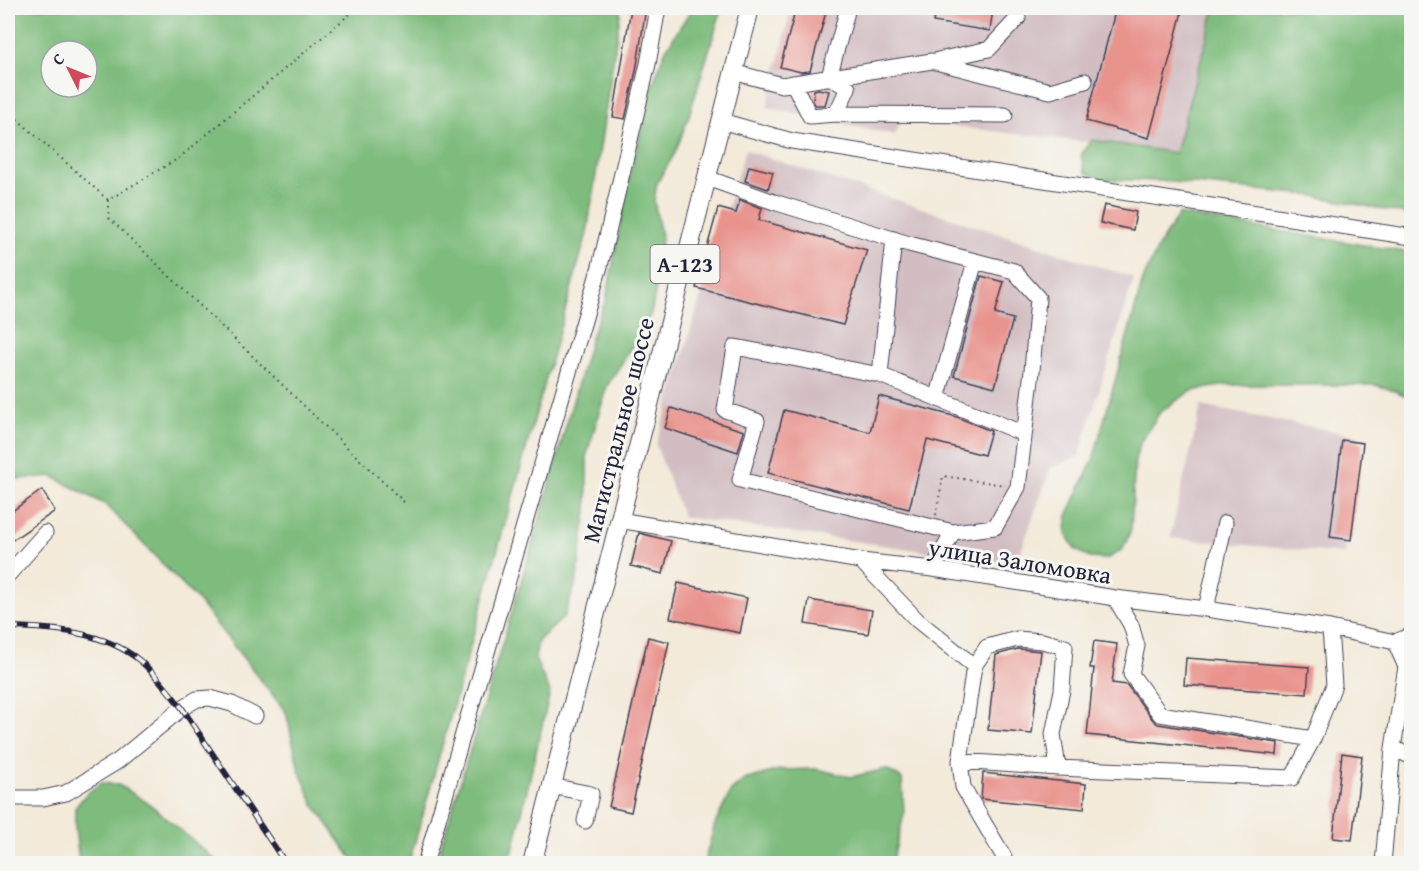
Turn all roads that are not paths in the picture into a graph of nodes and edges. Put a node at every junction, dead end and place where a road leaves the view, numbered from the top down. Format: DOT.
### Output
graph roads {
  1 [pos="658,8"];
  2 [pos="750,8"];
  3 [pos="848,8"];
  4 [pos="1013,8"];
  5 [pos="932,61"];
  6 [pos="733,72"];
  7 [pos="829,77"];
  8 [pos="1085,81"];
  9 [pos="793,83"];
  10 [pos="837,114"];
  11 [pos="1005,116"];
  12 [pos="721,121"];
  13 [pos="707,178"];
  14 [pos="1412,237"];
  15 [pos="894,239"];
  16 [pos="975,261"];
  17 [pos="880,375"];
  18 [pos="937,399"];
  19 [pos="1024,434"];
  20 [pos="620,520"];
  21 [pos="1225,522"];
  22 [pos="953,532"];
  23 [pos="45,533"];
  24 [pos="861,561"];
  25 [pos="933,569"];
  26 [pos="8,575"];
  27 [pos="1115,598"];
  28 [pos="1206,609"];
  29 [pos="1330,628"];
  30 [pos="1412,635"];
  31 [pos="1395,642"];
  32 [pos="974,666"];
  33 [pos="255,716"];
  34 [pos="1312,739"];
  35 [pos="1393,748"];
  36 [pos="1412,757"];
  37 [pos="960,761"];
  38 [pos="1058,768"];
  39 [pos="551,786"];
  40 [pos="8,798"];
  41 [pos="585,821"];
  42 [pos="1004,857"];
  43 [pos="425,864"];
  44 [pos="532,864"];
  45 [pos="1383,864"];
  1 -- 43 [label="street"];
  2 -- 6 [label="main road, Магистральное шоссе / А-123"];
  3 -- 7 [label="street"];
  4 -- 5 [label="street"];
  5 -- 7 [label="street"];
  5 -- 8 [label="street"];
  6 -- 9 [label="street"];
  6 -- 12 [label="main road, Магистральное шоссе / А-123"];
  7 -- 9 [label="street"];
  7 -- 10 [label="street"];
  9 -- 10 [label="street"];
  10 -- 11 [label="street"];
  12 -- 13 [label="main road, Магистральное шоссе / А-123"];
  12 -- 14 [label="street"];
  13 -- 15 [label="street"];
  13 -- 20 [label="main road, Магистральное шоссе / А-123"];
  15 -- 16 [label="street"];
  15 -- 17 [label="street"];
  16 -- 18 [label="street"];
  16 -- 19 [label="street"];
  17 -- 18 [label="street"];
  17 -- 22 [label="street"];
  18 -- 19 [label="street"];
  19 -- 22 [label="street"];
  20 -- 24 [label="street, улица Заломовка"];
  20 -- 39 [label="main road, Магистральное шоссе / А-123"];
  21 -- 28 [label="street"];
  22 -- 25 [label="street"];
  23 -- 26 [label="street"];
  24 -- 25 [label="street, улица Заломовка"];
  24 -- 32 [label="street"];
  25 -- 27 [label="street, улица Заломовка"];
  27 -- 28 [label="street, улица Заломовка"];
  27 -- 34 [label="street"];
  28 -- 29 [label="street, улица Заломовка"];
  29 -- 31 [label="street, улица Заломовка"];
  29 -- 34 [label="street"];
  30 -- 31 [label="street"];
  31 -- 35 [label="street"];
  32 -- 37 [label="street"];
  32 -- 38 [label="street"];
  33 -- 40 [label="street"];
  34 -- 38 [label="street"];
  35 -- 36 [label="street"];
  35 -- 45 [label="street"];
  37 -- 38 [label="street"];
  37 -- 42 [label="street"];
  39 -- 41 [label="street"];
  39 -- 44 [label="main road, Магистральное шоссе / А-123"];
}
